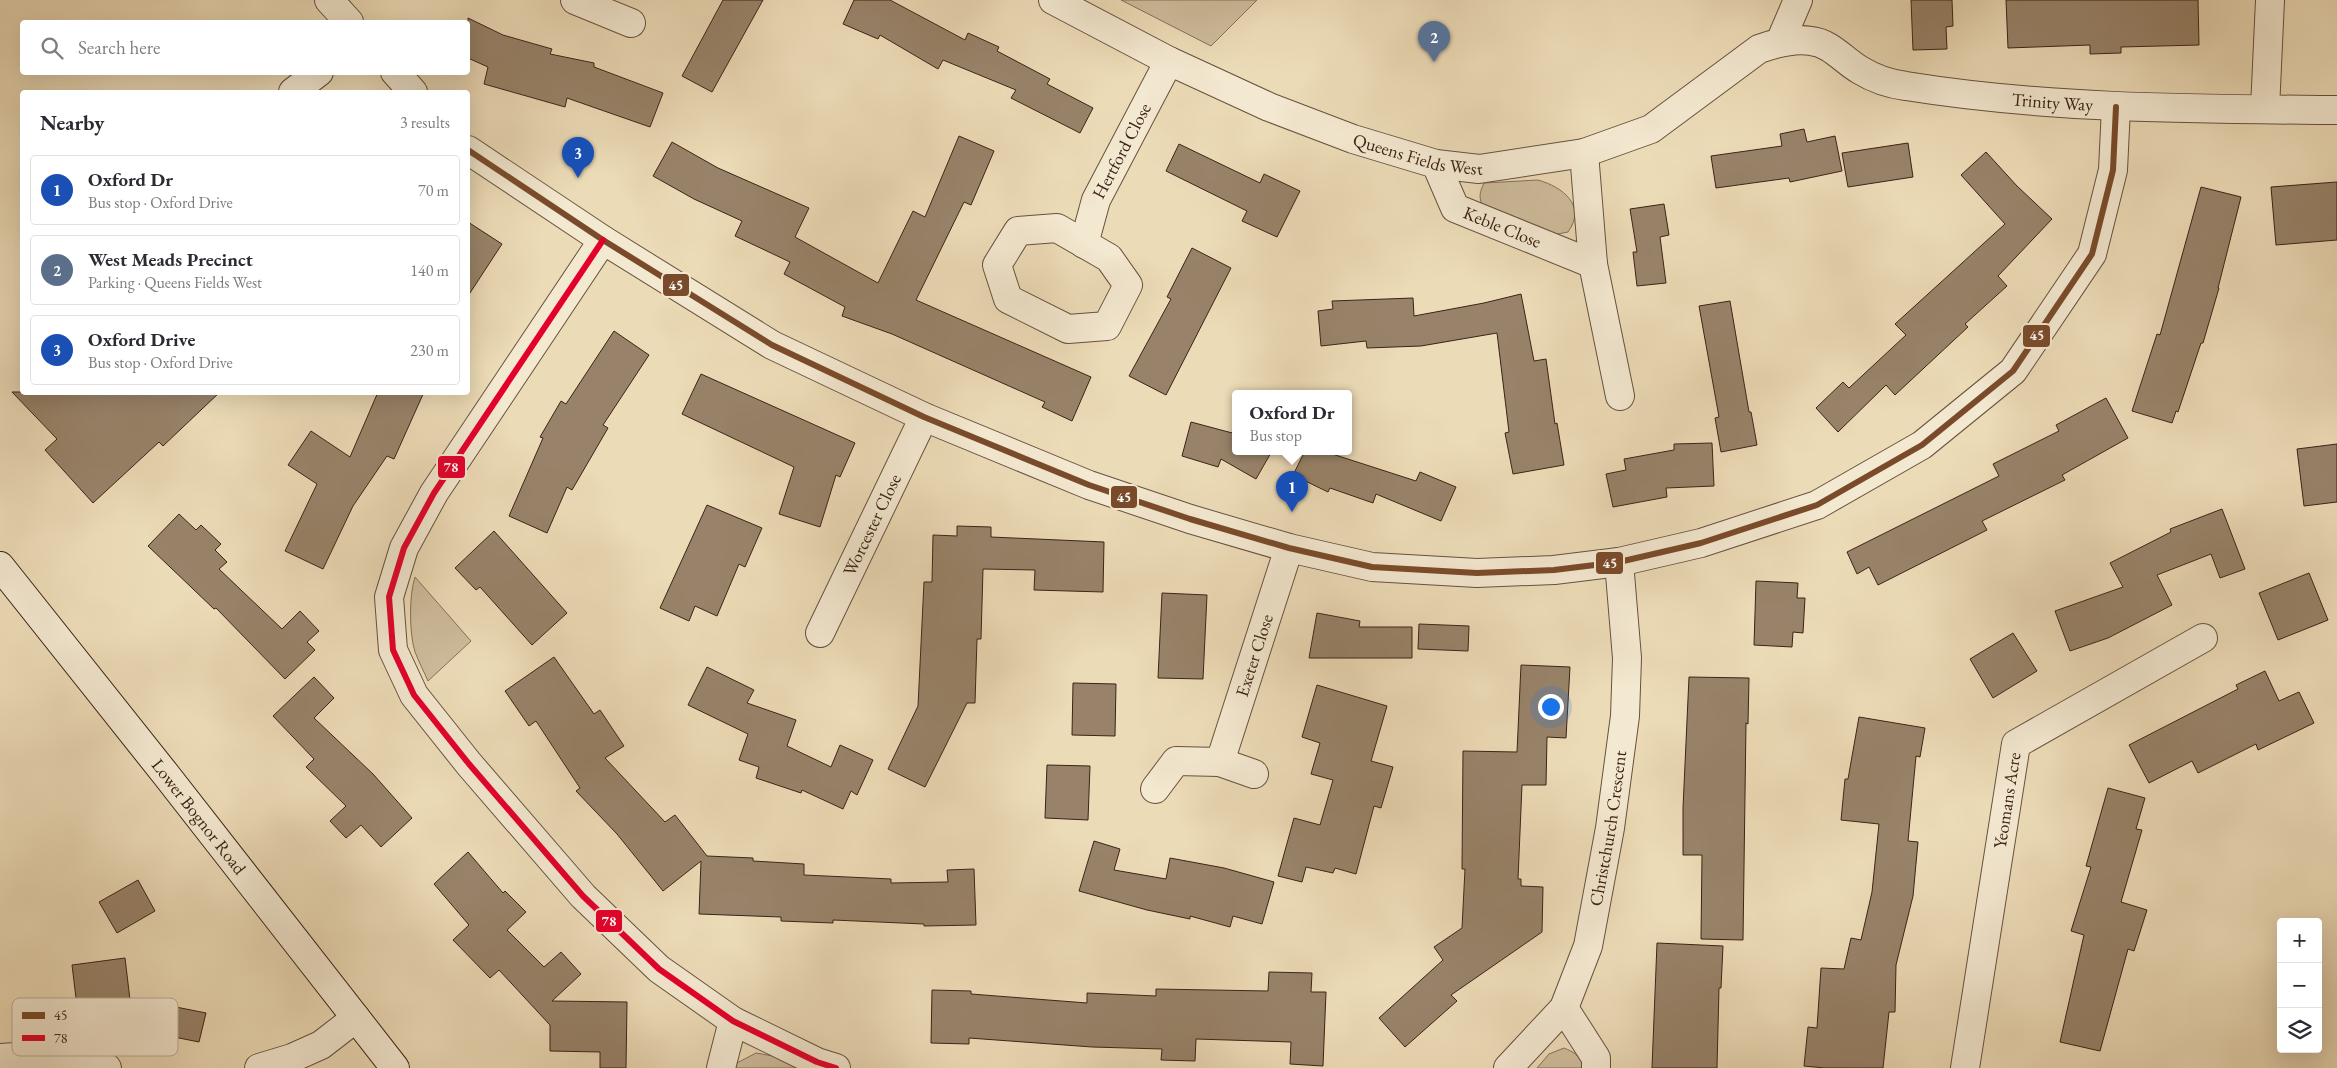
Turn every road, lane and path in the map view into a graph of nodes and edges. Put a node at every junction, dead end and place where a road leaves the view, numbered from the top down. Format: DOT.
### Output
graph roads {
  1 [pos="329,0"];
  2 [pos="575,0"];
  3 [pos="1053,0"];
  4 [pos="1798,0"];
  5 [pos="2270,0"];
  6 [pos="347,20"];
  7 [pos="631,23"];
  8 [pos="1780,42"];
  9 [pos="1169,61"];
  10 [pos="315,75"];
  11 [pos="397,75"];
  12 [pos="296,90"];
  13 [pos="411,90"];
  14 [pos="2116,107"];
  15 [pos="2265,109"];
  16 [pos="2337,110"];
  17 [pos="470,151"];
  18 [pos="1584,153"];
  19 [pos="1436,164"];
  20 [pos="603,240"];
  21 [pos="1084,244"];
  22 [pos="1593,264"];
  23 [pos="1620,396"];
  24 [pos="924,417"];
  25 [pos="1289,548"];
  26 [pos="1619,562"];
  27 [pos="0,566"];
  28 [pos="820,633"];
  29 [pos="2203,638"];
  30 [pos="1220,762"];
  31 [pos="1254,774"];
  32 [pos="1155,789"];
  33 [pos="1564,1008"];
  34 [pos="356,1018"];
  35 [pos="733,1021"];
  36 [pos="0,1058"];
  37 [pos="292,1063"];
  38 [pos="107,1068"];
  39 [pos="259,1068"];
  40 [pos="395,1068"];
  41 [pos="721,1068"];
  42 [pos="836,1068"];
  43 [pos="1508,1068"];
  44 [pos="1596,1068"];
  45 [pos="1965,1068"];
  1 -- 6 [label="street"];
  2 -- 7 [label="street"];
  3 -- 9 [label="street, Queens Fields West"];
  4 -- 8 [label="street"];
  5 -- 15 [label="street"];
  8 -- 14 [label="street, Trinity Way"];
  8 -- 18 [label="street, Queens Fields West"];
  9 -- 19 [label="street, Queens Fields West"];
  9 -- 21 [label="street, Hertford Close"];
  10 -- 12 [label="street"];
  11 -- 13 [label="street"];
  14 -- 15 [label="street, Trinity Way"];
  14 -- 26 [label="street"];
  15 -- 16 [label="street, Trinity Way"];
  17 -- 20 [label="street"];
  18 -- 19 [label="street, Queens Fields West"];
  18 -- 22 [label="street"];
  19 -- 22 [label="street, Keble Close"];
  20 -- 24 [label="street"];
  20 -- 35 [label="street"];
  21 -- 21 [label="street"];
  22 -- 23 [label="street"];
  24 -- 25 [label="street"];
  24 -- 28 [label="street, Worcester Close"];
  25 -- 26 [label="street"];
  25 -- 30 [label="street, Exeter Close"];
  26 -- 33 [label="street, Christchurch Crescent"];
  27 -- 34 [label="street, Lower Bognor Road"];
  29 -- 45 [label="street, Yeomans Acre"];
  30 -- 31 [label="street"];
  30 -- 32 [label="street"];
  33 -- 43 [label="street, Christchurch Crescent"];
  33 -- 44 [label="street"];
  34 -- 37 [label="street"];
  34 -- 40 [label="street, Lower Bognor Road"];
  35 -- 41 [label="street"];
  35 -- 42 [label="street"];
  36 -- 38 [label="street"];
  37 -- 39 [label="street"];
}
